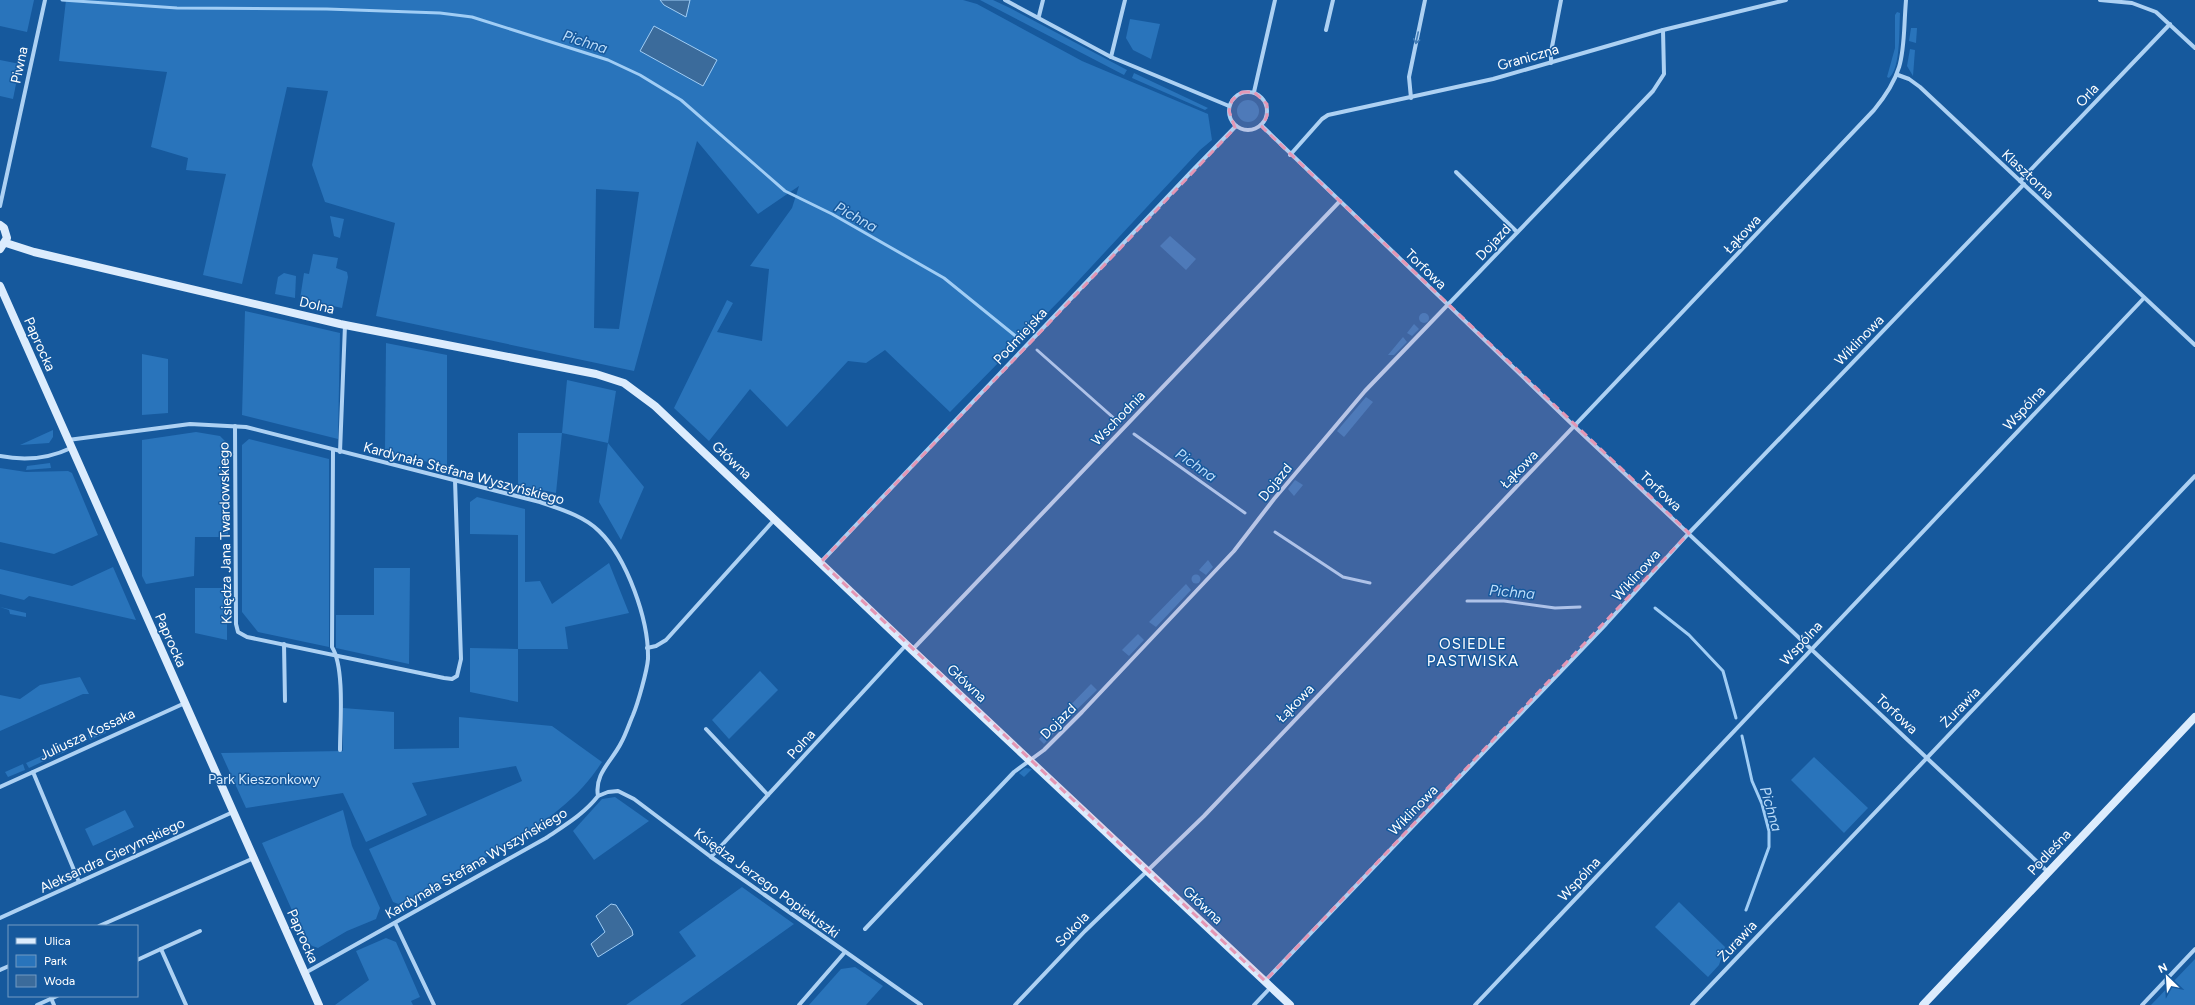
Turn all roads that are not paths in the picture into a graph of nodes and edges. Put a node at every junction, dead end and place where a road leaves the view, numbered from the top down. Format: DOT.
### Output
graph roads {
  1 [pos="45,0"];
  2 [pos="1005,0"];
  3 [pos="1043,0"];
  4 [pos="1125,0"];
  5 [pos="1275,0"];
  6 [pos="1333,0"];
  7 [pos="1425,0"];
  8 [pos="1561,0"];
  9 [pos="1786,0"];
  10 [pos="1906,0"];
  11 [pos="2100,0"];
  12 [pos="1039,16"];
  13 [pos="2170,24"];
  14 [pos="1326,30"];
  15 [pos="1663,30"];
  16 [pos="2195,48"];
  17 [pos="1111,57"];
  18 [pos="1551,63"];
  19 [pos="1898,75"];
  20 [pos="1254,92"];
  21 [pos="1411,98"];
  22 [pos="1229,106"];
  23 [pos="1261,125"];
  24 [pos="1236,126"];
  25 [pos="1290,155"];
  26 [pos="1456,172"];
  27 [pos="2022,183"];
  28 [pos="1340,201"];
  29 [pos="0,206"];
  30 [pos="0,225"];
  31 [pos="1517,232"];
  32 [pos="3,246"];
  33 [pos="0,286"];
  34 [pos="2144,298"];
  35 [pos="1448,305"];
  36 [pos="345,325"];
  37 [pos="2195,345"];
  38 [pos="624,383"];
  39 [pos="235,426"];
  40 [pos="1574,426"];
  41 [pos="68,440"];
  42 [pos="71,448"];
  43 [pos="334,450"];
  44 [pos="340,452"];
  45 [pos="0,456"];
  46 [pos="2195,476"];
  47 [pos="455,480"];
  48 [pos="775,519"];
  49 [pos="1690,533"];
  50 [pos="821,562"];
  51 [pos="284,644"];
  52 [pos="647,648"];
  53 [pos="909,648"];
  54 [pos="1811,648"];
  55 [pos="338,656"];
  56 [pos="285,701"];
  57 [pos="185,703"];
  58 [pos="2195,717"];
  59 [pos="706,729"];
  60 [pos="340,750"];
  61 [pos="1927,757"];
  62 [pos="1030,760"];
  63 [pos="33,772"];
  64 [pos="0,787"];
  65 [pos="768,795"];
  66 [pos="598,796"];
  67 [pos="233,812"];
  68 [pos="711,857"];
  69 [pos="254,858"];
  70 [pos="1148,871"];
  71 [pos="2048,872"];
  72 [pos="79,882"];
  73 [pos="0,918"];
  74 [pos="395,923"];
  75 [pos="101,925"];
  76 [pos="865,929"];
  77 [pos="200,931"];
  78 [pos="161,949"];
  79 [pos="2195,949"];
  80 [pos="845,952"];
  81 [pos="138,960"];
  82 [pos="305,973"];
  83 [pos="1268,984"];
  84 [pos="54,997"];
  85 [pos="51,998"];
  86 [pos="37,1005"];
  87 [pos="54,1005"];
  88 [pos="186,1005"];
  89 [pos="319,1005"];
  90 [pos="434,1005"];
  91 [pos="799,1005"];
  92 [pos="921,1005"];
  93 [pos="1015,1005"];
  94 [pos="1254,1005"];
  95 [pos="1290,1005"];
  96 [pos="1475,1005"];
  97 [pos="1692,1005"];
  98 [pos="1924,1005"];
  99 [pos="2142,1005"];
  1 -- 29 [label="street, Piwna"];
  2 -- 12 [label="street"];
  3 -- 12 [label="street"];
  4 -- 17 [label="street"];
  5 -- 20 [label="street"];
  6 -- 14 [label="street"];
  7 -- 21 [label="street, one-way"];
  8 -- 18 [label="street"];
  9 -- 15 [label="street, Graniczna"];
  10 -- 19 [label="street"];
  11 -- 13 [label="street"];
  12 -- 17 [label="street"];
  13 -- 16 [label="street"];
  13 -- 27 [label="street, Orla"];
  15 -- 18 [label="street, Graniczna"];
  15 -- 31 [label="street, Dojazd"];
  17 -- 22 [label="street"];
  18 -- 21 [label="street, Graniczna"];
  19 -- 27 [label="street, Klasztorna"];
  19 -- 40 [label="street, Łąkowa"];
  20 -- 22 [label="street"];
  20 -- 23 [label="street"];
  21 -- 25 [label="street, Graniczna"];
  22 -- 24 [label="street"];
  23 -- 24 [label="street"];
  23 -- 25 [label="street, Torfowa"];
  24 -- 50 [label="street, Podmiejska"];
  25 -- 28 [label="street, Torfowa"];
  26 -- 31 [label="street"];
  27 -- 34 [label="street, Klasztorna"];
  27 -- 49 [label="street, Wiklinowa"];
  28 -- 35 [label="street, Torfowa"];
  28 -- 53 [label="street, Wschodnia"];
  30 -- 32 [label="street"];
  31 -- 35 [label="street, Dojazd"];
  32 -- 36 [label="street, Dolna"];
  33 -- 41 [label="street, Paprocka"];
  34 -- 37 [label="street, Klasztorna"];
  34 -- 54 [label="street, Wspólna"];
  35 -- 40 [label="street, Torfowa"];
  35 -- 62 [label="street, Dojazd"];
  36 -- 38 [label="street, Dolna"];
  36 -- 44 [label="street"];
  38 -- 48 [label="street, Główna"];
  39 -- 41 [label="street, Kardynała Stefana Wyszyńskiego"];
  39 -- 43 [label="street, Kardynała Stefana Wyszyńskiego"];
  39 -- 51 [label="street, Księdza Jana Twardowskiego"];
  40 -- 49 [label="street, Torfowa"];
  40 -- 70 [label="street, Łąkowa"];
  41 -- 42 [label="street, Paprocka"];
  42 -- 45 [label="street"];
  42 -- 57 [label="street, Paprocka"];
  43 -- 44 [label="street, Kardynała Stefana Wyszyńskiego"];
  43 -- 55 [label="street"];
  44 -- 47 [label="street, Kardynała Stefana Wyszyńskiego"];
  46 -- 61 [label="street, Żurawia"];
  47 -- 52 [label="street, Kardynała Stefana Wyszyńskiego"];
  47 -- 55 [label="street, Księdza Jana Twardowskiego"];
  48 -- 50 [label="street, Główna"];
  48 -- 52 [label="street"];
  49 -- 54 [label="street, Torfowa"];
  49 -- 83 [label="street, Wiklinowa"];
  50 -- 53 [label="street, Główna"];
  51 -- 55 [label="street, Księdza Jana Twardowskiego"];
  51 -- 56 [label="street"];
  52 -- 66 [label="street, Kardynała Stefana Wyszyńskiego"];
  53 -- 62 [label="street, Główna"];
  53 -- 65 [label="street, Polna"];
  54 -- 61 [label="street, Torfowa"];
  54 -- 96 [label="street, Wspólna"];
  55 -- 60 [label="street"];
  57 -- 63 [label="street, Juliusza Kossaka"];
  57 -- 67 [label="street, Paprocka"];
  58 -- 71 [label="street, Podleśna"];
  59 -- 65 [label="street"];
  61 -- 71 [label="street, Torfowa"];
  61 -- 97 [label="street, Żurawia"];
  62 -- 70 [label="street, Główna"];
  62 -- 76 [label="street, Dojazd"];
  63 -- 64 [label="street, Juliusza Kossaka"];
  63 -- 72 [label="street"];
  65 -- 68 [label="street, Polna"];
  66 -- 68 [label="street, Księdza Jerzego Popiełuszki"];
  66 -- 74 [label="street, Kardynała Stefana Wyszyńskiego"];
  67 -- 69 [label="street, Paprocka"];
  67 -- 72 [label="street, Aleksandra Gierymskiego"];
  68 -- 80 [label="street, Księdza Jerzego Popiełuszki"];
  69 -- 75 [label="street"];
  69 -- 82 [label="street, Paprocka"];
  70 -- 83 [label="street, Główna"];
  70 -- 93 [label="street, Sokola"];
  71 -- 98 [label="street, Podleśna"];
  72 -- 73 [label="street, Aleksandra Gierymskiego"];
  74 -- 82 [label="street, Kardynała Stefana Wyszyńskiego"];
  74 -- 90 [label="street"];
  77 -- 78 [label="street"];
  78 -- 81 [label="street"];
  78 -- 88 [label="street"];
  79 -- 99 [label="street"];
  80 -- 91 [label="street"];
  80 -- 92 [label="street, Księdza Jerzego Popiełuszki"];
  82 -- 89 [label="street, Paprocka"];
  83 -- 94 [label="street, Wiklinowa"];
  83 -- 95 [label="street, Główna"];
  84 -- 85 [label="street"];
  85 -- 86 [label="street"];
  85 -- 87 [label="street"];
}
